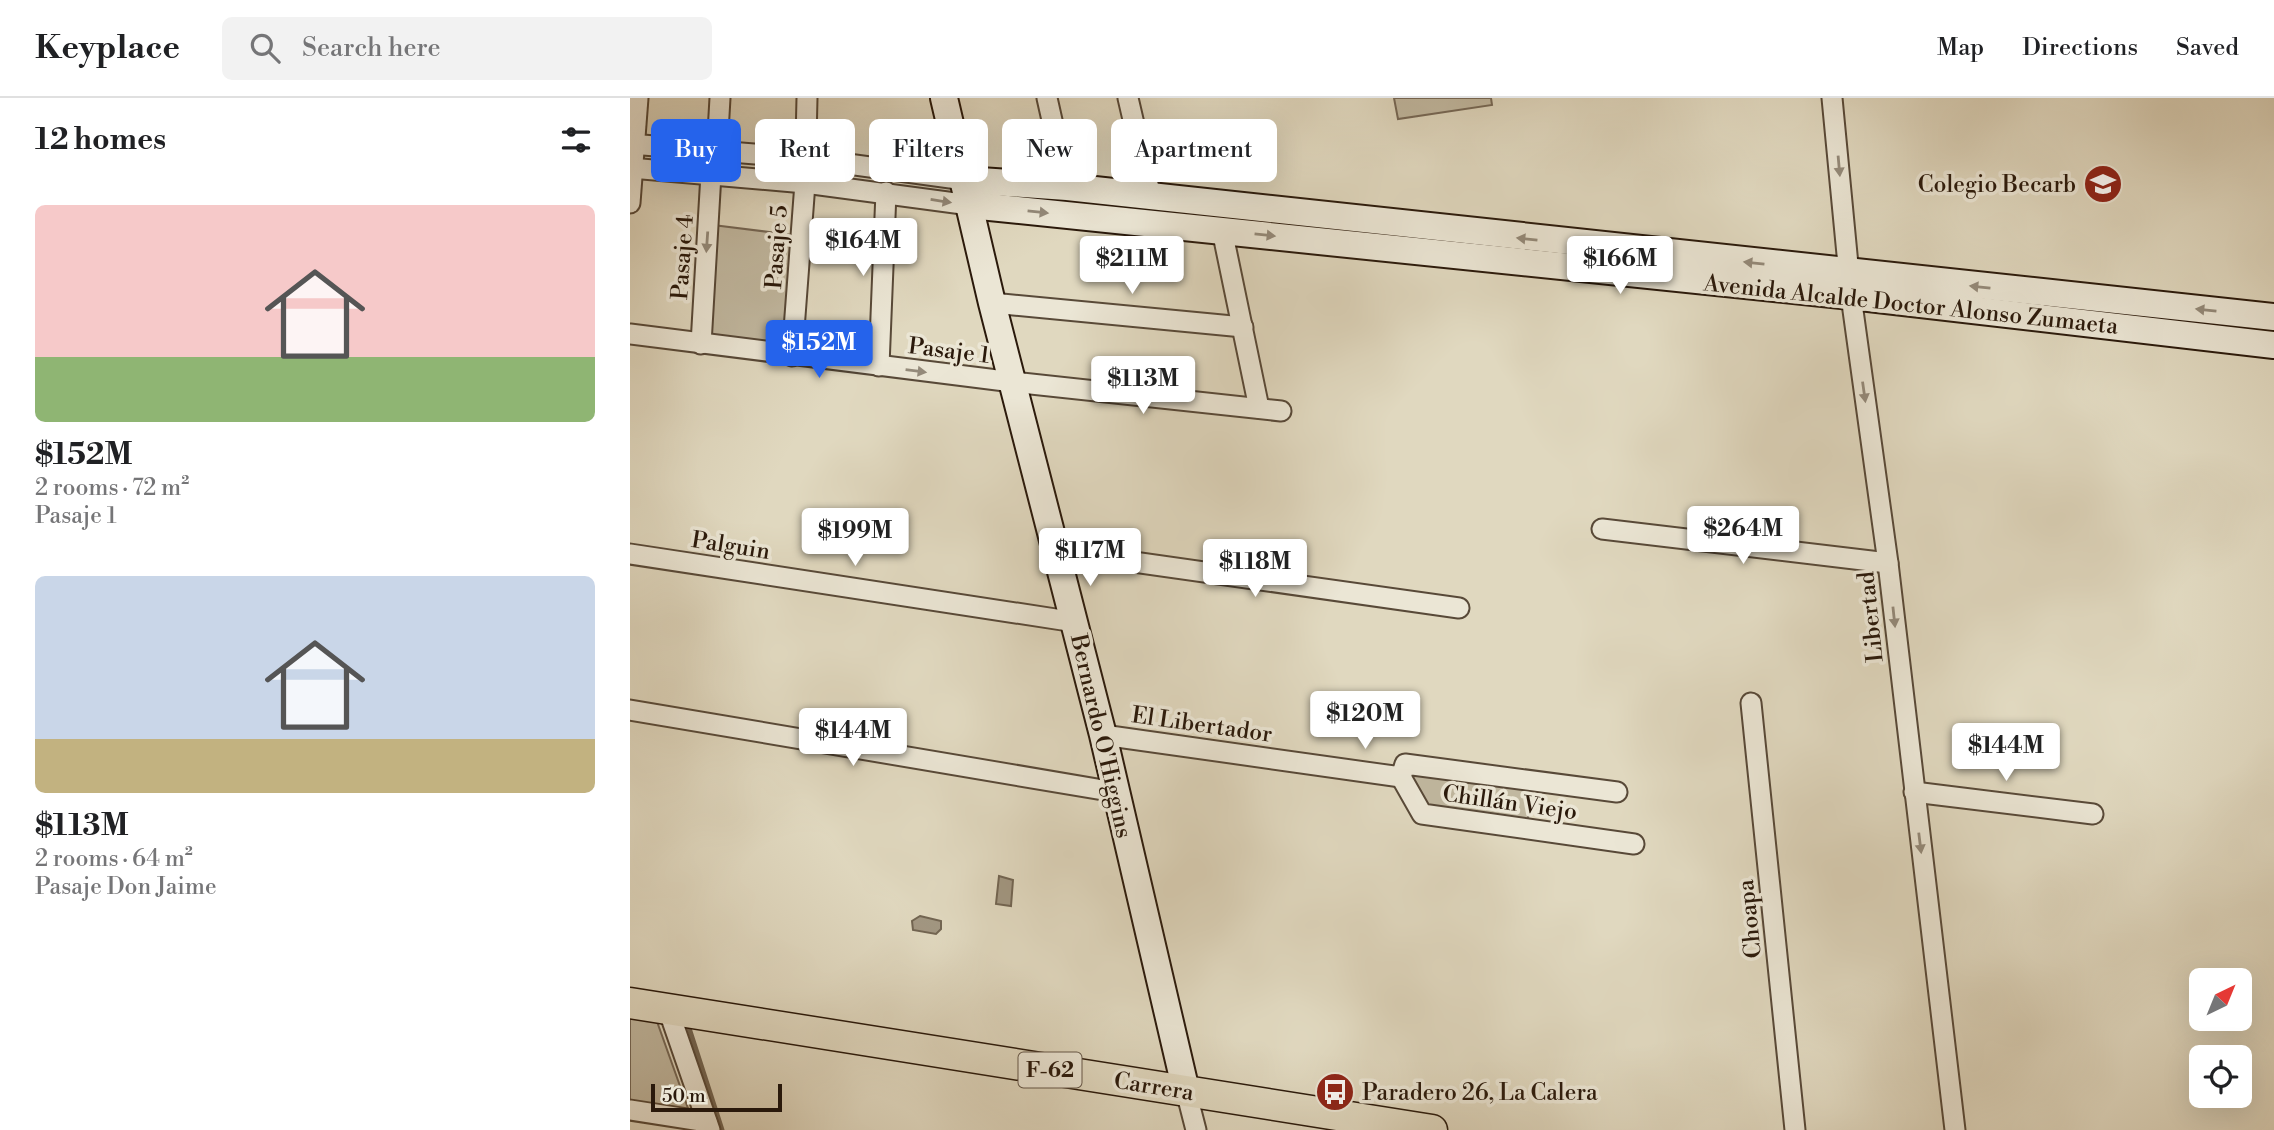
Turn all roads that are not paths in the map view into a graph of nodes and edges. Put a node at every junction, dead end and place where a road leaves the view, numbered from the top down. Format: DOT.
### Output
graph roads {
  1 [pos="638,98"];
  2 [pos="720,98"];
  3 [pos="807,98"];
  4 [pos="944,98"];
  5 [pos="1047,98"];
  6 [pos="1128,98"];
  7 [pos="1832,98"];
  8 [pos="719,119"];
  9 [pos="806,119"];
  10 [pos="632,144"];
  11 [pos="651,145"];
  12 [pos="632,168"];
  13 [pos="651,169"];
  14 [pos="855,169"];
  15 [pos="741,177"];
  16 [pos="711,182"];
  17 [pos="805,183"];
  18 [pos="1067,187"];
  19 [pos="886,192"];
  20 [pos="968,193"];
  21 [pos="1152,197"];
  22 [pos="630,204"];
  23 [pos="1222,230"];
  24 [pos="1850,285"];
  25 [pos="992,303"];
  26 [pos="2274,317"];
  27 [pos="1243,327"];
  28 [pos="630,334"];
  29 [pos="701,344"];
  30 [pos="2274,345"];
  31 [pos="792,356"];
  32 [pos="879,366"];
  33 [pos="1013,382"];
  34 [pos="1259,408"];
  35 [pos="1281,411"];
  36 [pos="1602,529"];
  37 [pos="1056,551"];
  38 [pos="630,554"];
  39 [pos="1888,563"];
  40 [pos="1459,608"];
  41 [pos="1075,622"];
  42 [pos="1751,703"];
  43 [pos="630,710"];
  44 [pos="1103,735"];
  45 [pos="1401,777"];
  46 [pos="1115,792"];
  47 [pos="1617,792"];
  48 [pos="1914,792"];
  49 [pos="2093,814"];
  50 [pos="1634,844"];
  51 [pos="630,1003"];
  52 [pos="668,1009"];
  53 [pos="1186,1091"];
  54 [pos="630,1110"];
  55 [pos="709,1126"];
  56 [pos="1196,1130"];
  57 [pos="1432,1130"];
  58 [pos="1795,1130"];
  59 [pos="1955,1130"];
  1 -- 10 [label="street"];
  2 -- 8 [label="street"];
  3 -- 9 [label="street, Pasaje 5"];
  4 -- 20 [label="street, Bernardo O'Higgins"];
  5 -- 18 [label="street"];
  6 -- 21 [label="street"];
  7 -- 24 [label="street, Libertad, one-way"];
  10 -- 11 [label="street, Avenida Alcalde Doctor Alonso Zumaeta"];
  10 -- 12 [label="street"];
  12 -- 13 [label="street, Avenida Alcalde Doctor Alonso Zumaeta"];
  12 -- 22 [label="street"];
  14 -- 20 [label="street, Avenida Alcalde Doctor Alonso Zumaeta"];
  15 -- 17 [label="street, Avenida Alcalde Doctor Alonso Zumaeta"];
  16 -- 29 [label="street, Pasaje 4, one-way"];
  17 -- 19 [label="street, Avenida Alcalde Doctor Alonso Zumaeta"];
  17 -- 31 [label="street, Pasaje 5"];
  18 -- 20 [label="street, Avenida Alcalde Doctor Alonso Zumaeta"];
  18 -- 21 [label="street, Avenida Alcalde Doctor Alonso Zumaeta"];
  19 -- 20 [label="street, Avenida Alcalde Doctor Alonso Zumaeta, one-way"];
  19 -- 32 [label="street"];
  20 -- 23 [label="street, Avenida Alcalde Doctor Alonso Zumaeta, one-way"];
  20 -- 25 [label="street, Bernardo O'Higgins"];
  24 -- 21 [label="street, Avenida Alcalde Doctor Alonso Zumaeta, one-way"];
  23 -- 24 [label="street, Avenida Alcalde Doctor Alonso Zumaeta, one-way"];
  23 -- 27 [label="street"];
  26 -- 24 [label="street, Avenida Alcalde Doctor Alonso Zumaeta, one-way"];
  24 -- 30 [label="street, Avenida Alcalde Doctor Alonso Zumaeta"];
  24 -- 39 [label="street, Libertad, one-way"];
  25 -- 27 [label="street"];
  25 -- 33 [label="street, Bernardo O'Higgins"];
  27 -- 34 [label="street"];
  28 -- 29 [label="street, Pasaje 1"];
  29 -- 31 [label="street, Pasaje 1"];
  31 -- 32 [label="street, Pasaje 1"];
  32 -- 33 [label="street, Pasaje 1, one-way"];
  33 -- 34 [label="street, Pasaje 1"];
  33 -- 37 [label="street, Bernardo O'Higgins"];
  34 -- 35 [label="street, Pasaje 1"];
  36 -- 39 [label="street"];
  37 -- 40 [label="street"];
  37 -- 41 [label="street, Bernardo O'Higgins"];
  38 -- 41 [label="street, Palguin"];
  39 -- 48 [label="street, Libertad, one-way"];
  41 -- 44 [label="street, Bernardo O'Higgins"];
  42 -- 58 [label="street, Choapa"];
  43 -- 46 [label="street"];
  44 -- 45 [label="street, El Libertador"];
  44 -- 46 [label="street, Bernardo O'Higgins"];
  45 -- 47 [label="street"];
  45 -- 50 [label="street, Chillán Viejo"];
  46 -- 53 [label="street, Bernardo O'Higgins"];
  48 -- 49 [label="street"];
  48 -- 59 [label="street, Libertad, one-way"];
  51 -- 52 [label="main road, F-62"];
  52 -- 53 [label="main road, Carrera / F-62"];
  52 -- 55 [label="street"];
  53 -- 56 [label="street, Bernardo O'Higgins"];
  53 -- 57 [label="main road, Carrera / F-62"];
  54 -- 55 [label="street"];
}
